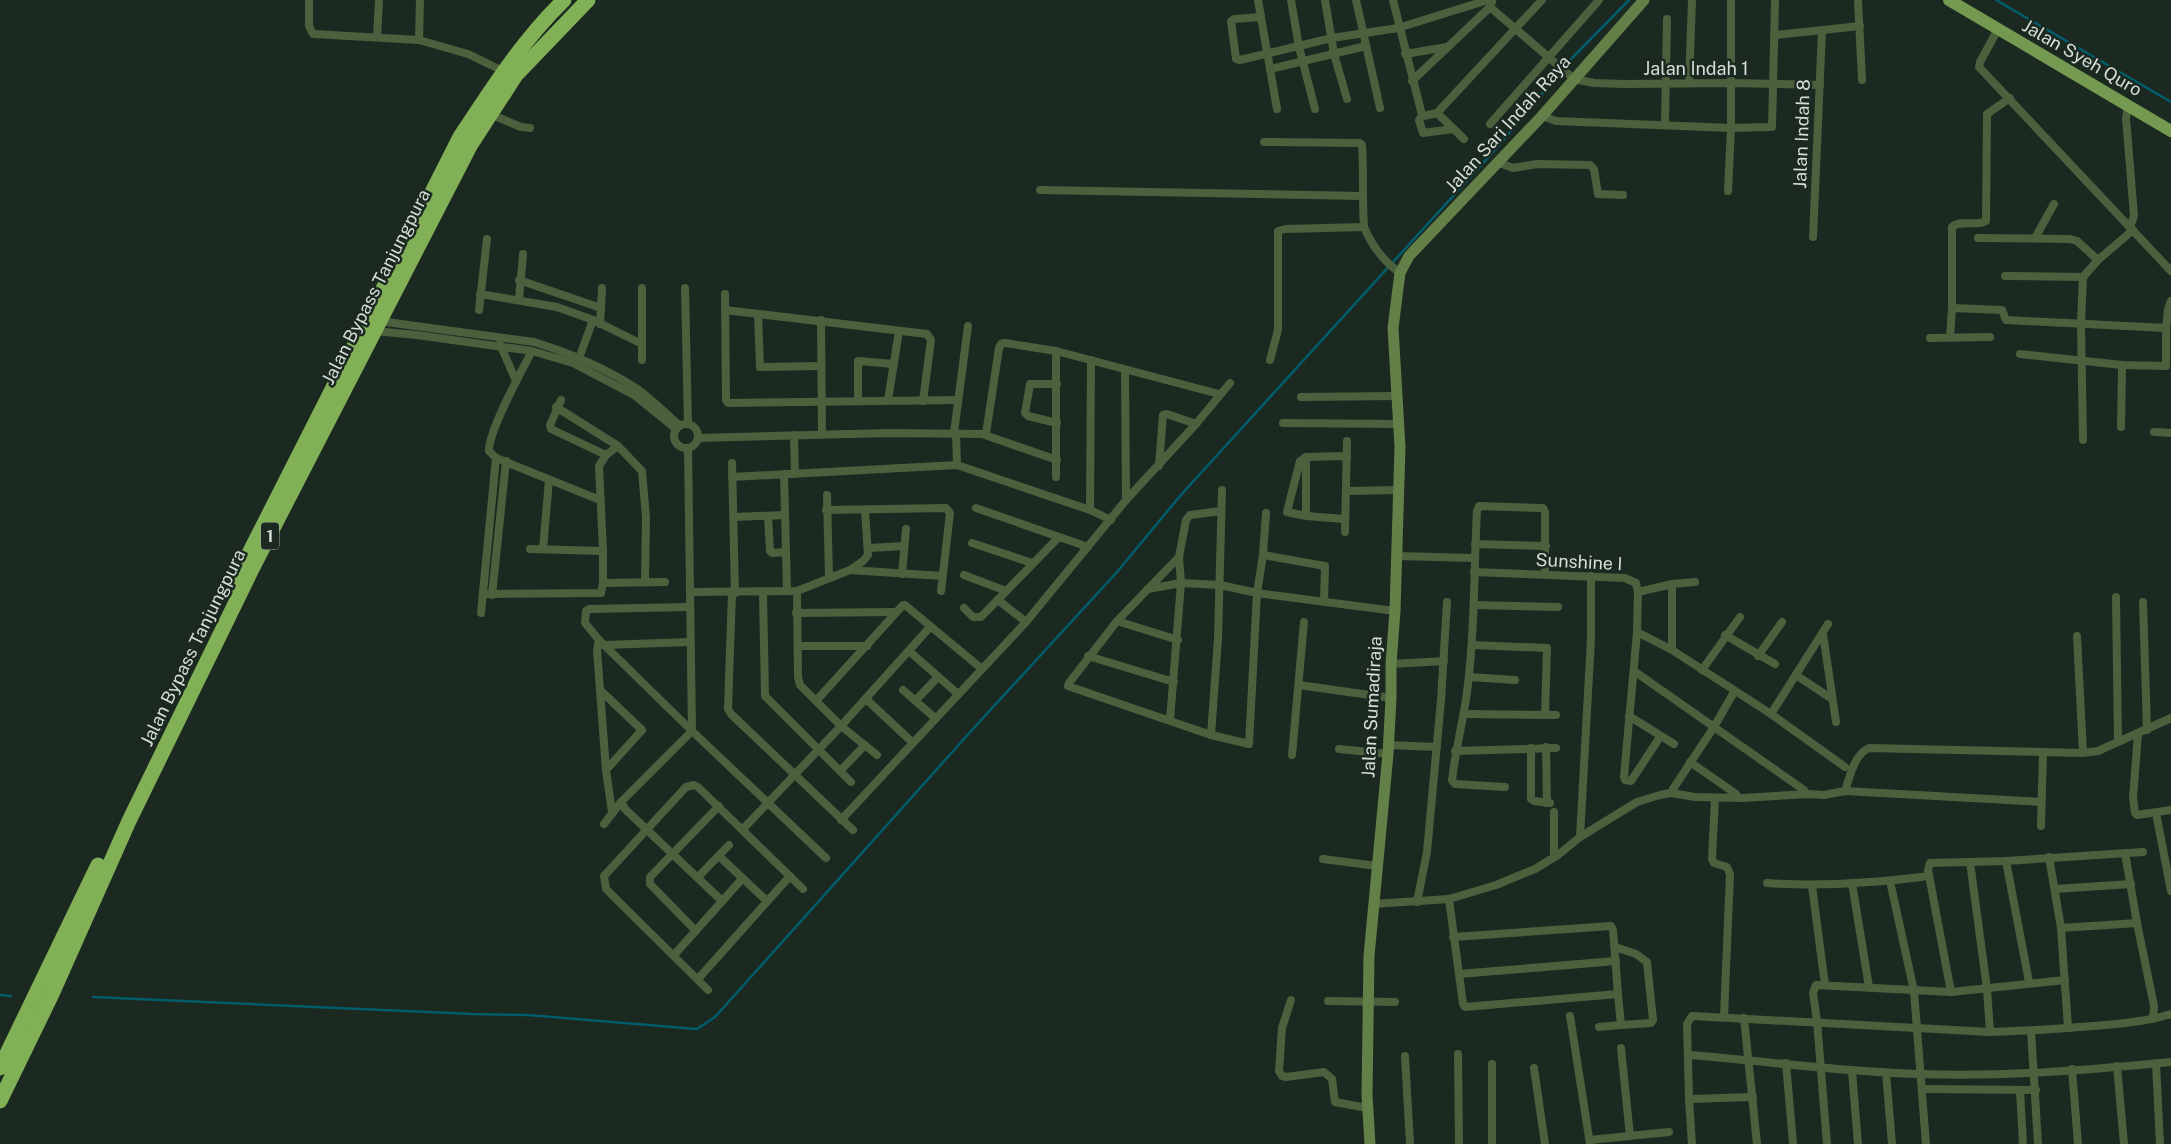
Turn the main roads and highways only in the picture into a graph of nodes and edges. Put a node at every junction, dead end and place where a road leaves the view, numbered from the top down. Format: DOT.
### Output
graph roads {
  1 [pos="564,0"];
  2 [pos="588,0"];
  3 [pos="1949,0"];
  4 [pos="2171,131"];
  5 [pos="32,1018"];
  6 [pos="0,1068"];
  7 [pos="0,1101"];
  1 -- 5 [label="highway, Jalan Bypass Tanjungpura / 1"];
  2 -- 5 [label="highway, Jalan Bypass Tanjungpura / 1"];
  3 -- 4 [label="main road, Jalan Syeh Quro"];
  5 -- 6 [label="highway, Jalan Bypass Tanjungpura / 1"];
  5 -- 7 [label="highway, Jalan Bypass Tanjungpura / 1"];
}
